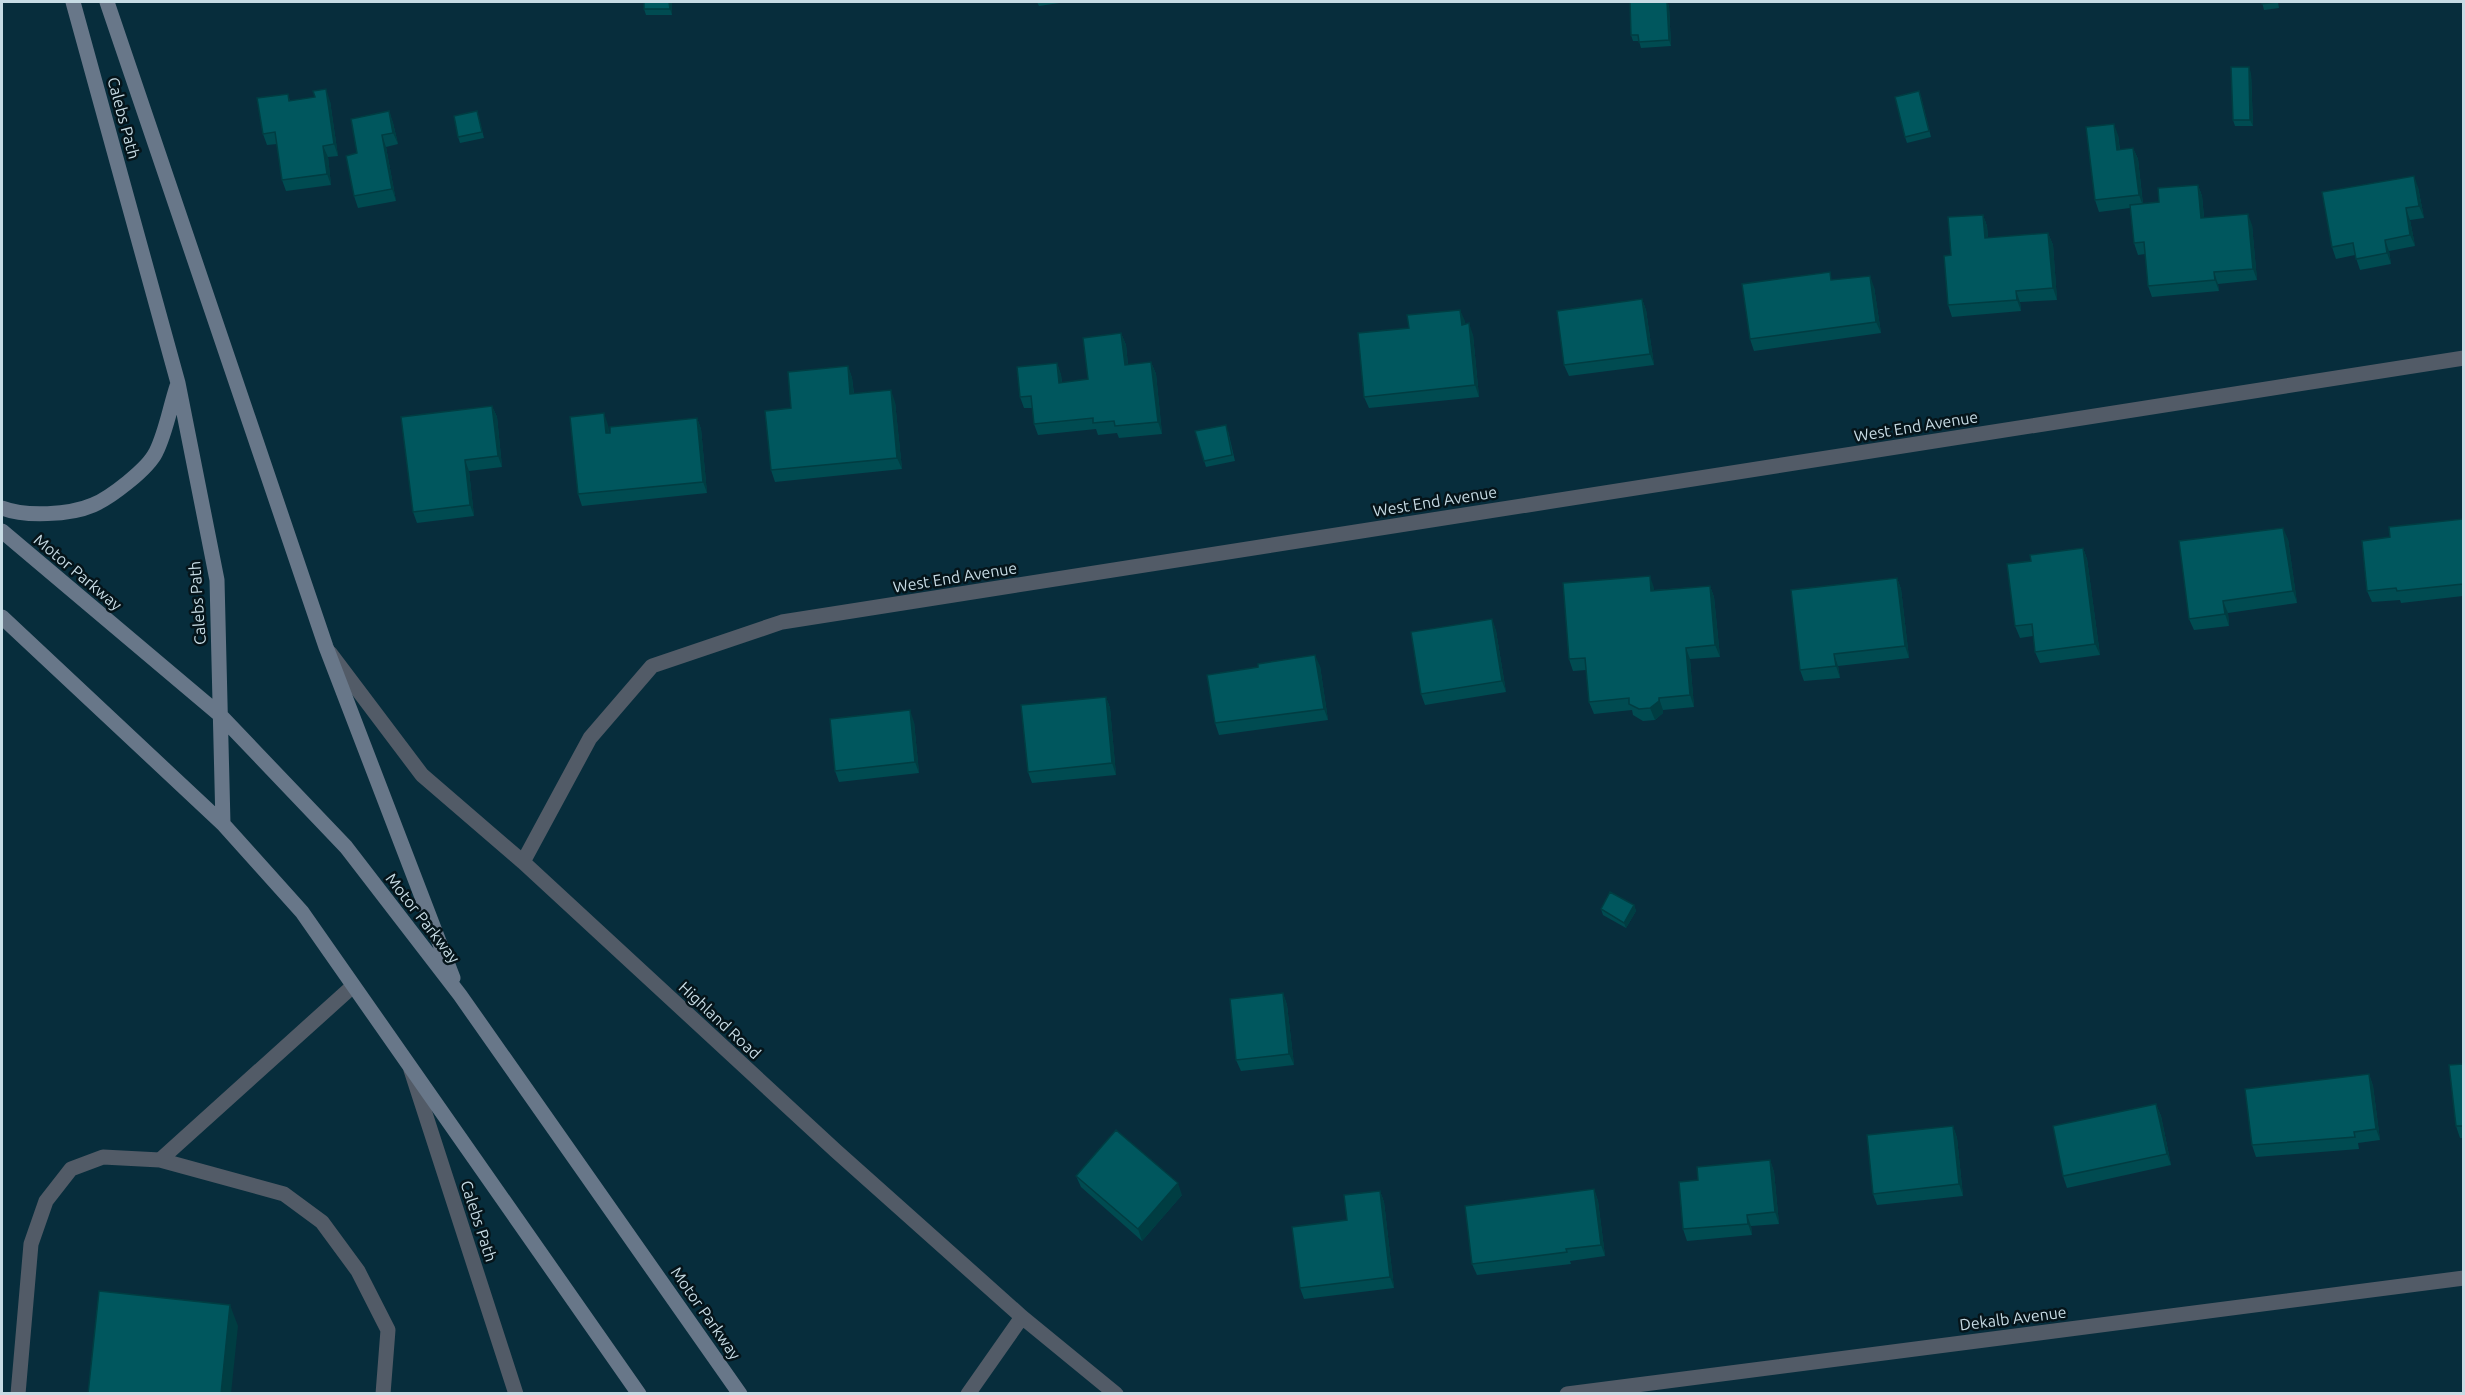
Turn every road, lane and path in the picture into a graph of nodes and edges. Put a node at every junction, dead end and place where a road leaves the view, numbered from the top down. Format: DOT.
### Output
graph roads {
  1 [pos="73,2"];
  2 [pos="107,2"];
  3 [pos="2463,358"];
  4 [pos="178,383"];
  5 [pos="2,508"];
  6 [pos="2,531"];
  7 [pos="2,617"];
  8 [pos="326,647"];
  9 [pos="220,715"];
  10 [pos="223,824"];
  11 [pos="523,862"];
  12 [pos="353,986"];
  13 [pos="460,995"];
  14 [pos="407,1059"];
  15 [pos="160,1160"];
  16 [pos="2463,1278"];
  17 [pos="1022,1317"];
  18 [pos="18,1394"];
  19 [pos="383,1394"];
  20 [pos="516,1394"];
  21 [pos="639,1394"];
  22 [pos="741,1394"];
  23 [pos="968,1394"];
  24 [pos="1116,1394"];
  25 [pos="1567,1394"];
  1 -- 4 [label="main road, Calebs Path"];
  2 -- 8 [label="main road"];
  3 -- 11 [label="street, West End Avenue"];
  4 -- 5 [label="main road"];
  4 -- 9 [label="main road, Calebs Path"];
  6 -- 9 [label="main road, Motor Parkway"];
  7 -- 10 [label="main road"];
  8 -- 11 [label="street, Highland Road"];
  8 -- 13 [label="main road"];
  9 -- 10 [label="main road, Calebs Path"];
  9 -- 13 [label="main road, Motor Parkway"];
  10 -- 12 [label="main road"];
  11 -- 17 [label="street, Highland Road"];
  12 -- 14 [label="main road"];
  12 -- 15 [label="street"];
  13 -- 22 [label="main road, Motor Parkway"];
  14 -- 20 [label="street, Calebs Path"];
  14 -- 21 [label="main road"];
  15 -- 18 [label="street"];
  15 -- 19 [label="street"];
  16 -- 25 [label="street, Dekalb Avenue"];
  17 -- 23 [label="street"];
  17 -- 24 [label="street, Highland Road"];
}
